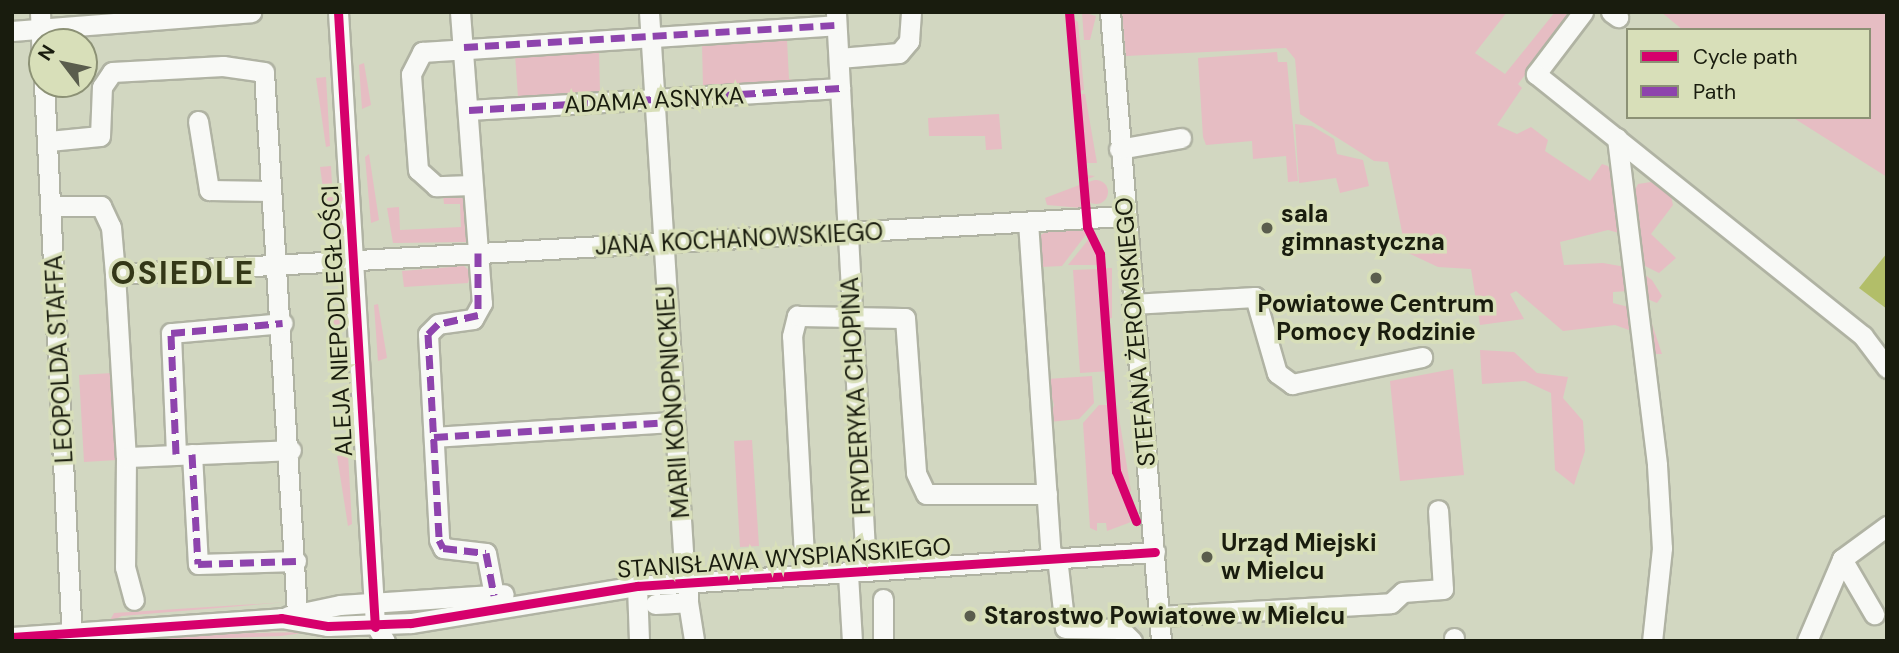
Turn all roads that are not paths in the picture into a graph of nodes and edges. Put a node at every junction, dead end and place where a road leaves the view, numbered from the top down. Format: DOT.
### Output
graph roads {
  1 [pos="251,12"];
  2 [pos="338,12"];
  3 [pos="460,12"];
  4 [pos="649,12"];
  5 [pos="911,12"];
  6 [pos="1583,12"];
  7 [pos="1106,16"];
  8 [pos="40,19"];
  9 [pos="836,19"];
  10 [pos="12,31"];
  11 [pos="651,35"];
  12 [pos="464,47"];
  13 [pos="839,58"];
  14 [pos="840,88"];
  15 [pos="45,98"];
  16 [pos="654,100"];
  17 [pos="469,110"];
  18 [pos="198,121"];
  19 [pos="1181,138"];
  20 [pos="1617,138"];
  21 [pos="49,141"];
  22 [pos="1119,149"];
  23 [pos="472,185"];
  24 [pos="271,191"];
  25 [pos="52,206"];
  26 [pos="1124,216"];
  27 [pos="1028,222"];
  28 [pos="847,232"];
  29 [pos="662,243"];
  30 [pos="478,254"];
  31 [pos="354,262"];
  32 [pos="278,268"];
  33 [pos="115,274"];
  34 [pos="1132,304"];
  35 [pos="850,313"];
  36 [pos="283,323"];
  37 [pos="1422,357"];
  38 [pos="1887,368"];
  39 [pos="675,422"];
  40 [pos="434,437"];
  41 [pos="291,450"];
  42 [pos="184,454"];
  43 [pos="126,457"];
  44 [pos="1047,494"];
  45 [pos="1438,510"];
  46 [pos="1887,526"];
  47 [pos="1155,552"];
  48 [pos="1054,558"];
  49 [pos="1842,559"];
  50 [pos="296,561"];
  51 [pos="857,572"];
  52 [pos="806,575"];
  53 [pos="687,582"];
  54 [pos="637,586"];
  55 [pos="614,589"];
  56 [pos="494,595"];
  57 [pos="883,599"];
  58 [pos="134,600"];
  59 [pos="374,602"];
  60 [pos="688,602"];
  61 [pos="655,604"];
  62 [pos="1874,614"];
  63 [pos="289,615"];
  64 [pos="1161,616"];
  65 [pos="376,633"];
  66 [pos="12,637"];
  67 [pos="72,637"];
  68 [pos="639,641"];
  69 [pos="694,641"];
  70 [pos="852,641"];
  71 [pos="885,641"];
  72 [pos="1132,641"];
  73 [pos="1161,641"];
  74 [pos="1652,641"];
  75 [pos="1807,641"];
  1 -- 8 [label="street"];
  2 -- 31 [label="street, ALEJA NIEPODLEGŁOŚCI"];
  3 -- 12 [label="street"];
  4 -- 11 [label="street, MARII KONOPNICKIEJ"];
  5 -- 13 [label="street"];
  6 -- 20 [label="street"];
  7 -- 22 [label="street, STEFANA ŻEROMSKIEGO"];
  8 -- 10 [label="street"];
  9 -- 11 [label="street"];
  9 -- 13 [label="street, FRYDERYKA CHOPINA"];
  11 -- 12 [label="street"];
  11 -- 16 [label="street, MARII KONOPNICKIEJ"];
  12 -- 17 [label="street"];
  12 -- 23 [label="street"];
  13 -- 14 [label="street, FRYDERYKA CHOPINA"];
  14 -- 16 [label="street, ADAMA ASNYKA"];
  14 -- 28 [label="street, FRYDERYKA CHOPINA"];
  15 -- 21 [label="street, LEOPOLDA STAFFA"];
  16 -- 17 [label="street, ADAMA ASNYKA"];
  16 -- 29 [label="street, MARII KONOPNICKIEJ"];
  17 -- 23 [label="street"];
  18 -- 24 [label="street"];
  19 -- 22 [label="street"];
  20 -- 38 [label="street"];
  20 -- 74 [label="street"];
  21 -- 24 [label="street"];
  21 -- 25 [label="street, LEOPOLDA STAFFA"];
  22 -- 26 [label="street, STEFANA ŻEROMSKIEGO"];
  23 -- 30 [label="street"];
  24 -- 32 [label="street"];
  25 -- 33 [label="street"];
  25 -- 67 [label="street, LEOPOLDA STAFFA"];
  26 -- 27 [label="street, JANA KOCHANOWSKIEGO"];
  26 -- 34 [label="street, STEFANA ŻEROMSKIEGO"];
  27 -- 28 [label="street, JANA KOCHANOWSKIEGO"];
  27 -- 44 [label="street"];
  28 -- 29 [label="street, JANA KOCHANOWSKIEGO"];
  28 -- 35 [label="street, FRYDERYKA CHOPINA"];
  29 -- 30 [label="street, JANA KOCHANOWSKIEGO"];
  29 -- 39 [label="street, MARII KONOPNICKIEJ"];
  30 -- 31 [label="street, JANA KOCHANOWSKIEGO"];
  30 -- 40 [label="street"];
  31 -- 32 [label="street, JANA KOCHANOWSKIEGO"];
  31 -- 59 [label="street, ALEJA NIEPODLEGŁOŚCI"];
  32 -- 33 [label="street, JANA KOCHANOWSKIEGO"];
  32 -- 36 [label="street"];
  33 -- 43 [label="street"];
  34 -- 37 [label="street"];
  34 -- 47 [label="street, STEFANA ŻEROMSKIEGO"];
  35 -- 44 [label="street"];
  35 -- 51 [label="street, FRYDERYKA CHOPINA"];
  35 -- 52 [label="street"];
  36 -- 41 [label="street"];
  36 -- 42 [label="street"];
  39 -- 40 [label="street"];
  39 -- 53 [label="street, MARII KONOPNICKIEJ"];
  40 -- 56 [label="street"];
  41 -- 42 [label="street"];
  41 -- 50 [label="street"];
  42 -- 43 [label="street"];
  42 -- 50 [label="street"];
  43 -- 58 [label="street"];
  44 -- 48 [label="street"];
  45 -- 64 [label="street"];
  46 -- 49 [label="street"];
  47 -- 48 [label="street, STANISŁAWA WYSPIAŃSKIEGO"];
  47 -- 64 [label="street, STEFANA ŻEROMSKIEGO"];
  48 -- 51 [label="street, STANISŁAWA WYSPIAŃSKIEGO"];
  48 -- 72 [label="street"];
  49 -- 62 [label="street"];
  49 -- 75 [label="street"];
  50 -- 63 [label="street"];
  51 -- 52 [label="street, STANISŁAWA WYSPIAŃSKIEGO"];
  51 -- 70 [label="street, FRYDERYKA CHOPINA"];
  52 -- 53 [label="street, STANISŁAWA WYSPIAŃSKIEGO"];
  53 -- 54 [label="street, STANISŁAWA WYSPIAŃSKIEGO"];
  53 -- 60 [label="street, MARII KONOPNICKIEJ"];
  54 -- 55 [label="street, STANISŁAWA WYSPIAŃSKIEGO"];
  54 -- 68 [label="street"];
  55 -- 56 [label="street, STANISŁAWA WYSPIAŃSKIEGO"];
  55 -- 65 [label="street, STANISŁAWA WYSPIAŃSKIEGO"];
  56 -- 59 [label="street, STANISŁAWA WYSPIAŃSKIEGO"];
  57 -- 71 [label="street"];
  59 -- 63 [label="street, STANISŁAWA WYSPIAŃSKIEGO"];
  59 -- 65 [label="street, ALEJA NIEPODLEGŁOŚCI"];
  60 -- 61 [label="street"];
  60 -- 69 [label="street, MARII KONOPNICKIEJ"];
  63 -- 65 [label="street, STANISŁAWA WYSPIAŃSKIEGO"];
  63 -- 67 [label="street"];
  64 -- 73 [label="street, STEFANA ŻEROMSKIEGO"];
  66 -- 67 [label="street"];
}
